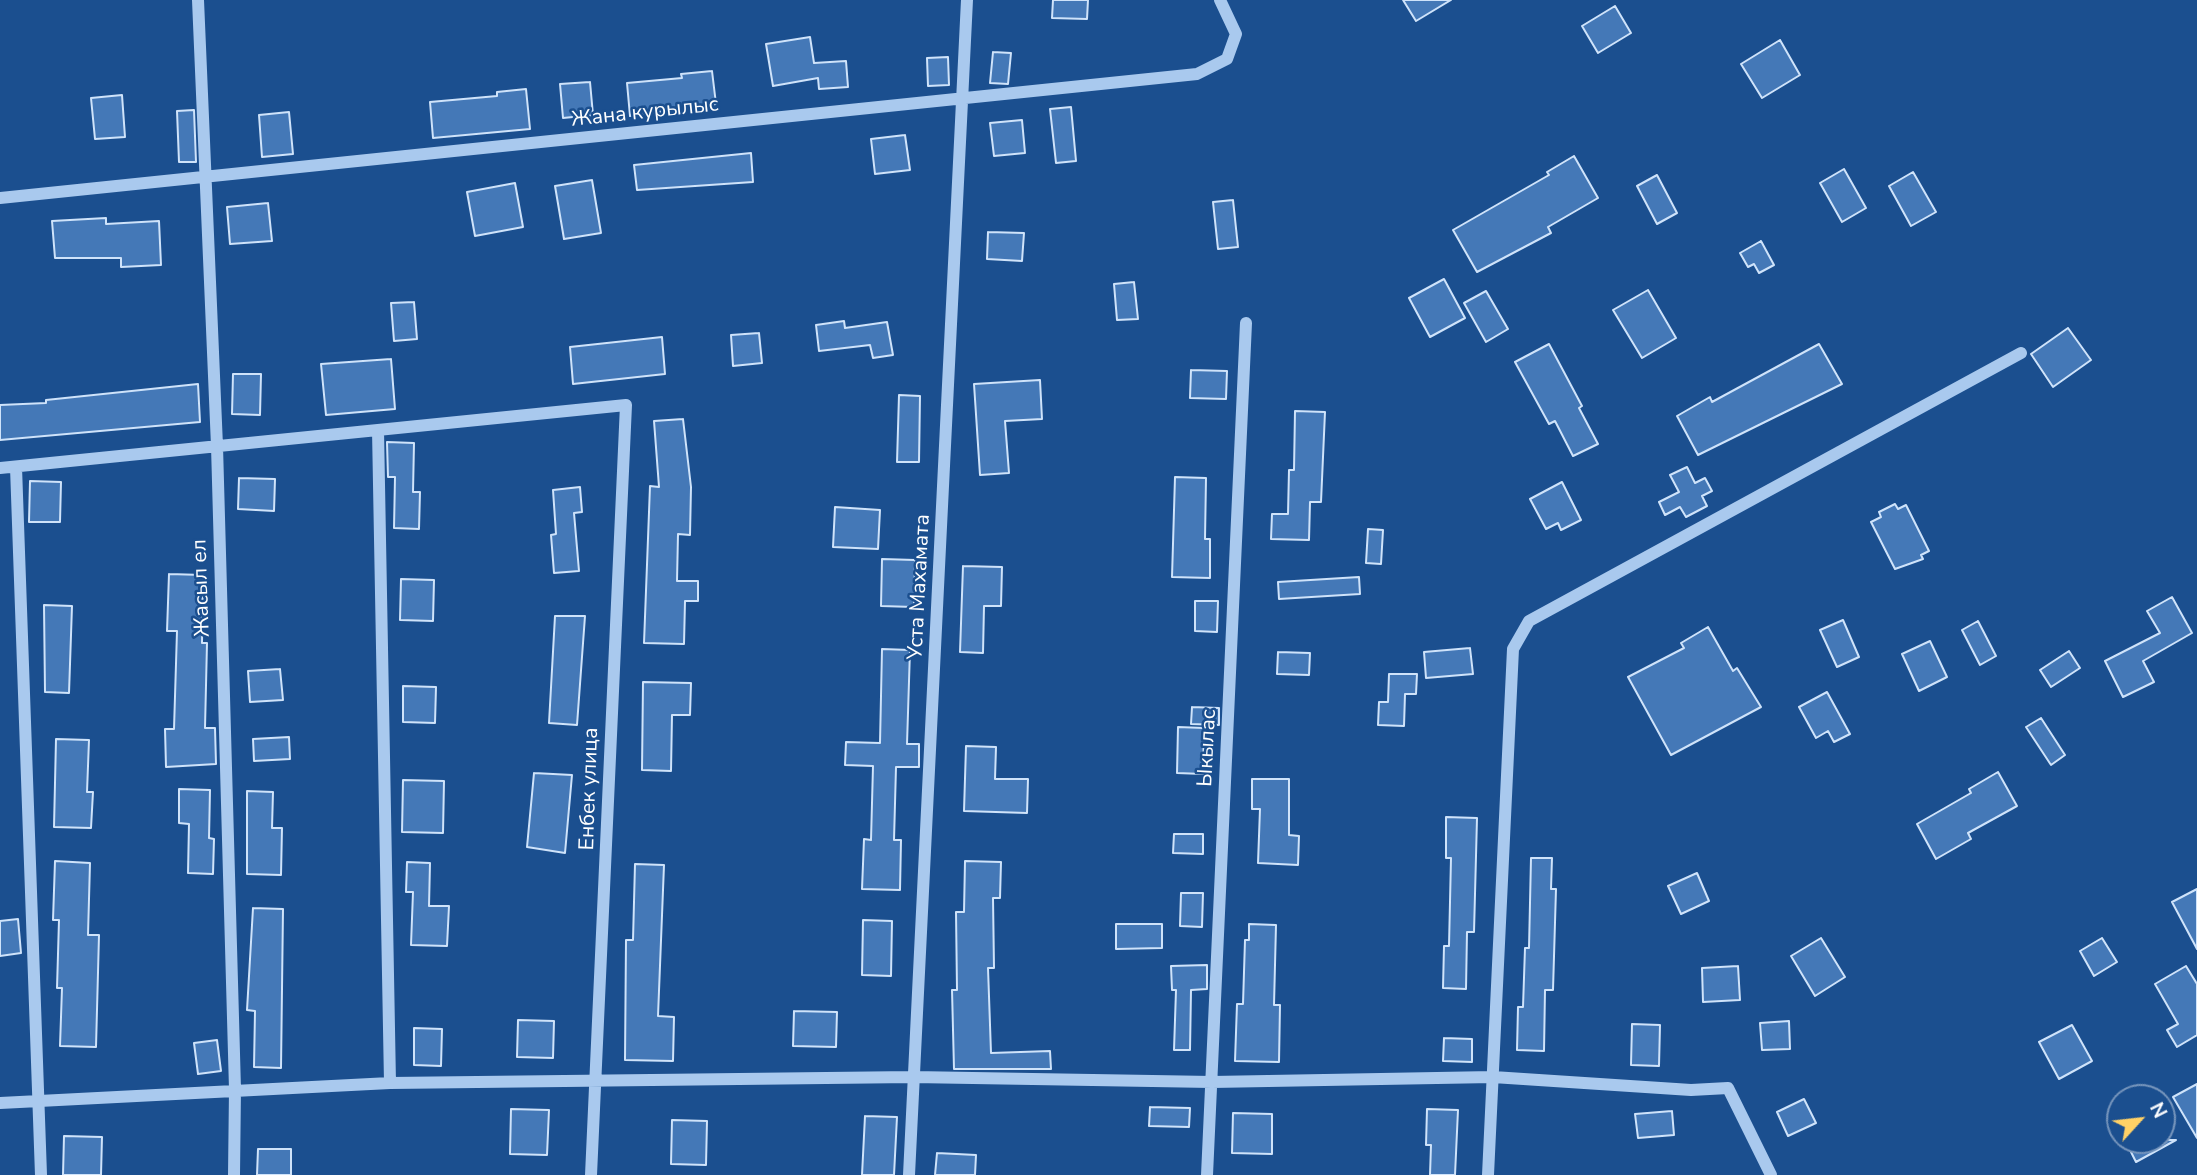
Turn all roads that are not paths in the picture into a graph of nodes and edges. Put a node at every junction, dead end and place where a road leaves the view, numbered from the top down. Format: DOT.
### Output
graph roads {
  1 [pos="198,0"];
  2 [pos="967,0"];
  3 [pos="1220,0"];
  4 [pos="962,100"];
  5 [pos="205,176"];
  6 [pos="0,198"];
  7 [pos="1246,323"];
  8 [pos="2021,353"];
  9 [pos="378,430"];
  10 [pos="217,446"];
  11 [pos="16,467"];
  12 [pos="0,468"];
  13 [pos="914,1077"];
  14 [pos="1493,1077"];
  15 [pos="597,1081"];
  16 [pos="1212,1082"];
  17 [pos="390,1083"];
  18 [pos="235,1089"];
  19 [pos="38,1101"];
  20 [pos="0,1103"];
  21 [pos="1770,1174"];
  22 [pos="41,1175"];
  23 [pos="234,1175"];
  24 [pos="591,1175"];
  25 [pos="909,1175"];
  26 [pos="1207,1175"];
  27 [pos="1488,1175"];
  1 -- 5 [label="street, Жасыл ел"];
  2 -- 4 [label="street, Уста Махамата"];
  3 -- 4 [label="street, Жана курылыс"];
  4 -- 5 [label="street, Жана курылыс"];
  4 -- 13 [label="street, Уста Махамата"];
  5 -- 6 [label="street, Жана курылыс"];
  5 -- 10 [label="street, Жасыл ел"];
  7 -- 16 [label="street, Ыкылас"];
  8 -- 14 [label="street"];
  9 -- 10 [label="street"];
  9 -- 15 [label="street, Енбек улица"];
  9 -- 17 [label="street"];
  10 -- 11 [label="street"];
  10 -- 18 [label="street, Жасыл ел"];
  11 -- 12 [label="street"];
  11 -- 19 [label="street"];
  13 -- 15 [label="street"];
  13 -- 16 [label="street"];
  13 -- 25 [label="street, Уста Махамата"];
  14 -- 16 [label="street"];
  14 -- 21 [label="street"];
  14 -- 27 [label="street"];
  15 -- 17 [label="street"];
  15 -- 24 [label="street, Енбек улица"];
  16 -- 26 [label="street, Ыкылас"];
  17 -- 18 [label="street"];
  18 -- 19 [label="street"];
  18 -- 23 [label="street, Жасыл ел"];
  19 -- 20 [label="street"];
  19 -- 22 [label="street"];
}
